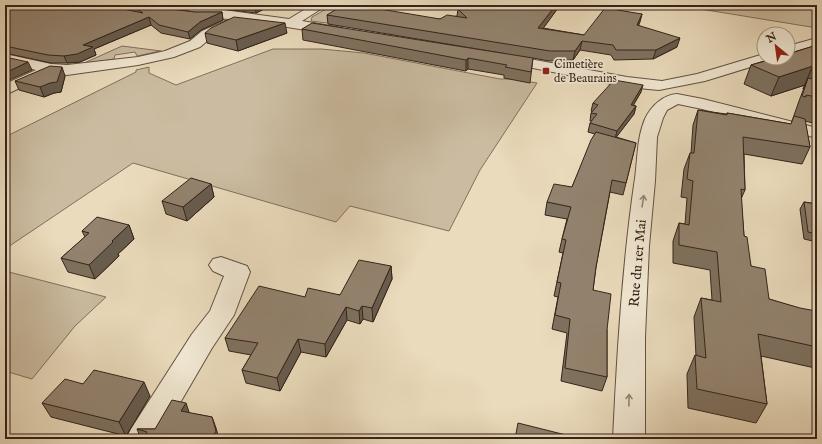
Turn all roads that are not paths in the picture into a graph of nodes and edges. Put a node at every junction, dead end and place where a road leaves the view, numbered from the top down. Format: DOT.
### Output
graph roads {
  1 [pos="321,5"];
  2 [pos="187,10"];
  3 [pos="241,18"];
  4 [pos="264,21"];
  5 [pos="291,24"];
  6 [pos="352,33"];
  7 [pos="817,42"];
  8 [pos="195,44"];
  9 [pos="796,49"];
  10 [pos="488,55"];
  11 [pos="5,58"];
  12 [pos="756,61"];
  13 [pos="50,69"];
  14 [pos="5,90"];
  15 [pos="672,92"];
  16 [pos="817,133"];
  17 [pos="221,265"];
  18 [pos="142,439"];
  19 [pos="629,439"];
  1 -- 5 [label="street"];
  2 -- 3 [label="street"];
  3 -- 4 [label="street"];
  3 -- 8 [label="street"];
  4 -- 5 [label="street"];
  4 -- 8 [label="street"];
  5 -- 6 [label="street"];
  7 -- 9 [label="street"];
  8 -- 13 [label="street"];
  10 -- 15 [label="street"];
  11 -- 13 [label="street"];
  12 -- 15 [label="street, Rue du 1er Mai"];
  13 -- 14 [label="street"];
  15 -- 16 [label="street"];
  19 -- 15 [label="street, Rue du 1er Mai, one-way"];
  17 -- 18 [label="street"];
}
